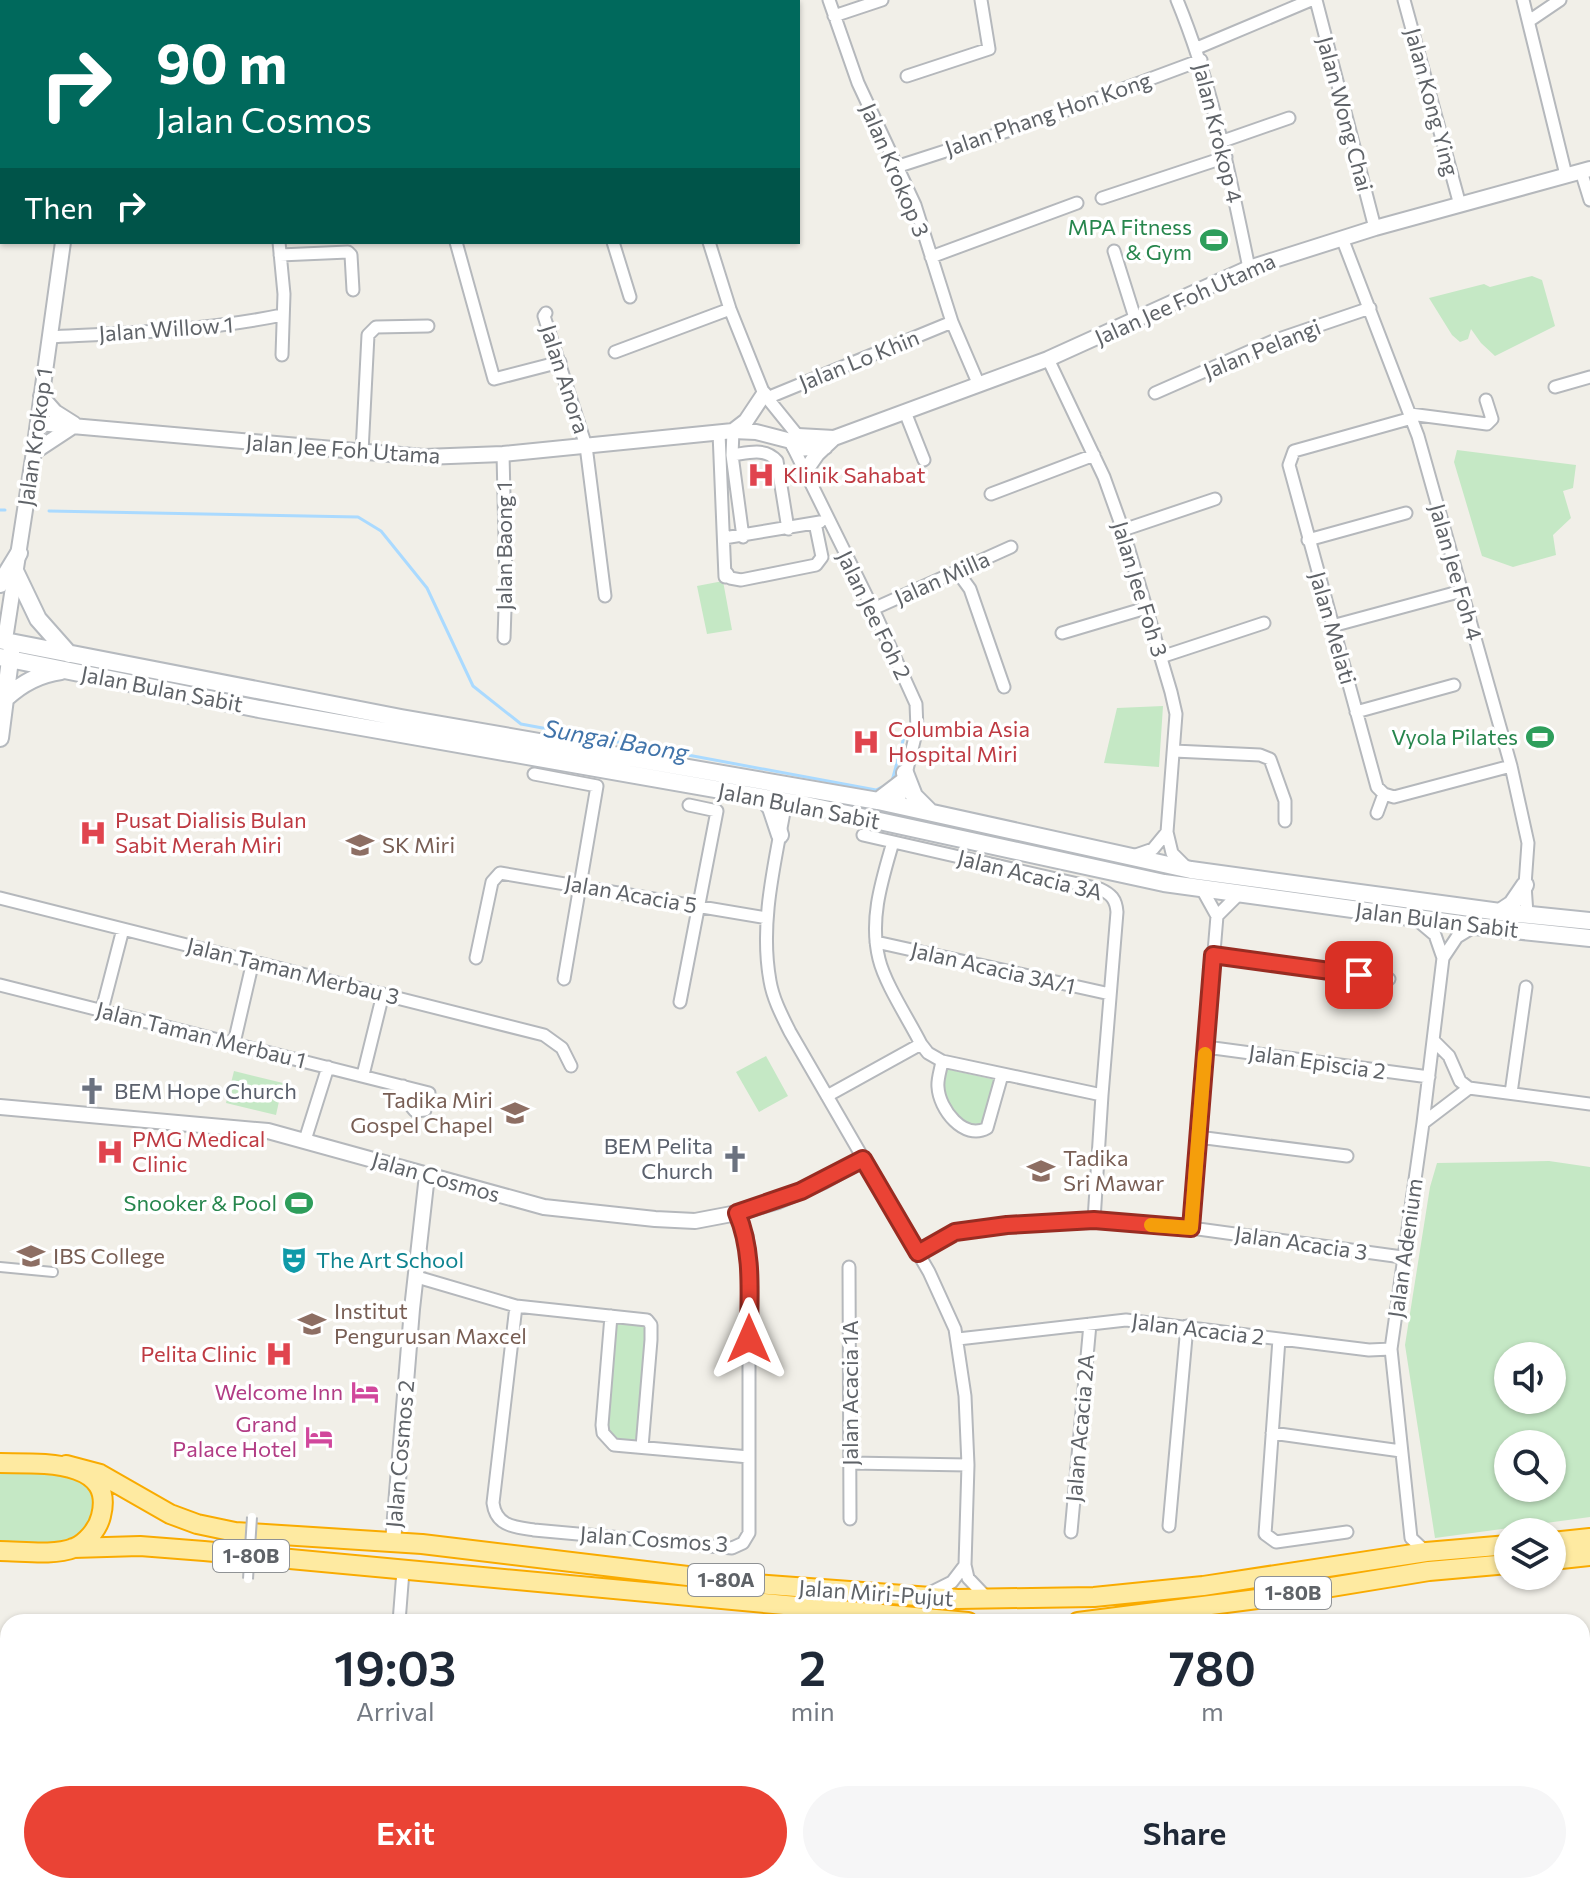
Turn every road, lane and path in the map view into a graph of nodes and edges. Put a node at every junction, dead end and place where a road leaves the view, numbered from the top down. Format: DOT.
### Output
graph roads {
  1 [pos="829,0"];
  2 [pos="882,0"];
  3 [pos="981,0"];
  4 [pos="1177,0"];
  5 [pos="1404,0"];
  6 [pos="1523,0"];
  7 [pos="1560,0"];
  8 [pos="1308,1"];
  9 [pos="834,16"];
  10 [pos="1529,21"];
  11 [pos="1197,48"];
  12 [pos="1201,60"];
  13 [pos="907,76"];
  14 [pos="1289,118"];
  15 [pos="1223,141"];
  16 [pos="1226,157"];
  17 [pos="896,167"];
  18 [pos="1579,172"];
  19 [pos="1102,198"];
  20 [pos="1590,200"];
  21 [pos="1077,203"];
  22 [pos="1460,205"];
  23 [pos="1375,228"];
  24 [pos="1342,238"];
  25 [pos="63,244"];
  26 [pos="279,244"];
  27 [pos="457,244"];
  28 [pos="614,244"];
  29 [pos="710,244"];
  30 [pos="1114,251"];
  31 [pos="280,255"];
  32 [pos="931,257"];
  33 [pos="1249,268"];
  34 [pos="353,290"];
  35 [pos="630,297"];
  36 [pos="1370,308"];
  37 [pos="730,309"];
  38 [pos="546,313"];
  39 [pos="282,315"];
  40 [pos="1136,321"];
  41 [pos="952,322"];
  42 [pos="428,326"];
  43 [pos="49,337"];
  44 [pos="615,352"];
  45 [pos="282,355"];
  46 [pos="1048,359"];
  47 [pos="560,362"];
  48 [pos="1590,377"];
  49 [pos="979,385"];
  50 [pos="1555,387"];
  51 [pos="1155,393"];
  52 [pos="41,396"];
  53 [pos="765,396"];
  54 [pos="1486,400"];
  55 [pos="905,412"];
  56 [pos="1411,416"];
  57 [pos="38,423"];
  58 [pos="78,427"];
  59 [pos="726,432"];
  60 [pos="797,442"];
  61 [pos="830,442"];
  62 [pos="586,446"];
  63 [pos="34,452"];
  64 [pos="362,452"];
  65 [pos="503,454"];
  66 [pos="732,455"];
  67 [pos="1094,455"];
  68 [pos="924,460"];
  69 [pos="807,471"];
  70 [pos="722,489"];
  71 [pos="735,489"];
  72 [pos="991,494"];
  73 [pos="1215,499"];
  74 [pos="1406,513"];
  75 [pos="828,520"];
  76 [pos="815,523"];
  77 [pos="788,529"];
  78 [pos="1123,530"];
  79 [pos="743,537"];
  80 [pos="724,538"];
  81 [pos="1308,540"];
  82 [pos="1011,547"];
  83 [pos="19,553"];
  84 [pos="957,571"];
  85 [pos="16,573"];
  86 [pos="0,584"];
  87 [pos="1462,591"];
  88 [pos="605,596"];
  89 [pos="1146,608"];
  90 [pos="873,609"];
  91 [pos="1264,623"];
  92 [pos="1332,626"];
  93 [pos="1062,633"];
  94 [pos="504,638"];
  95 [pos="4,645"];
  96 [pos="1161,657"];
  97 [pos="70,662"];
  98 [pos="1454,685"];
  99 [pos="1004,687"];
  100 [pos="6,698"];
  101 [pos="1356,712"];
  102 [pos="0,738"];
  103 [pos="583,748"];
  104 [pos="1174,751"];
  105 [pos="1511,766"];
  106 [pos="534,774"];
  107 [pos="904,777"];
  108 [pos="1384,794"];
  109 [pos="763,798"];
  110 [pos="786,801"];
  111 [pos="878,801"];
  112 [pos="689,805"];
  113 [pos="806,805"];
  114 [pos="898,806"];
  115 [pos="1377,813"];
  116 [pos="935,814"];
  117 [pos="1285,821"];
  118 [pos="781,831"];
  119 [pos="1167,832"];
  120 [pos="863,835"];
  121 [pos="893,842"];
  122 [pos="1125,857"];
  123 [pos="1191,870"];
  124 [pos="1164,883"];
  125 [pos="581,885"];
  126 [pos="1525,885"];
  127 [pos="1202,889"];
  128 [pos="1238,895"];
  129 [pos="0,898"];
  130 [pos="699,906"];
  131 [pos="1500,912"];
  132 [pos="1527,914"];
  133 [pos="1217,916"];
  134 [pos="1413,917"];
  135 [pos="767,918"];
  136 [pos="1590,921"];
  137 [pos="1475,926"];
  138 [pos="123,929"];
  139 [pos="1582,937"];
  140 [pos="876,942"];
  141 [pos="1213,955"];
  142 [pos="476,958"];
  143 [pos="1443,958"];
  144 [pos="253,961"];
  145 [pos="564,979"];
  146 [pos="1389,979"];
  147 [pos="0,985"];
  148 [pos="1526,987"];
  149 [pos="383,994"];
  150 [pos="1110,994"];
  151 [pos="680,1002"];
  152 [pos="102,1010"];
  153 [pos="1433,1040"];
  154 [pos="234,1043"];
  155 [pos="921,1044"];
  156 [pos="1206,1047"];
  157 [pos="942,1061"];
  158 [pos="571,1066"];
  159 [pos="328,1067"];
  160 [pos="363,1075"];
  161 [pos="1002,1075"];
  162 [pos="1429,1077"];
  163 [pos="403,1086"];
  164 [pos="1469,1088"];
  165 [pos="1511,1093"];
  166 [pos="1102,1095"];
  167 [pos="827,1096"];
  168 [pos="1590,1104"];
  169 [pos="0,1107"];
  170 [pos="1423,1123"];
  171 [pos="1198,1137"];
  172 [pos="305,1140"];
  173 [pos="1347,1156"];
  174 [pos="863,1159"];
  175 [pos="427,1175"];
  176 [pos="737,1213"];
  177 [pos="1094,1220"];
  178 [pos="1191,1228"];
  179 [pos="918,1253"];
  180 [pos="1402,1257"];
  181 [pos="0,1267"];
  182 [pos="849,1267"];
  183 [pos="53,1272"];
  184 [pos="417,1277"];
  185 [pos="516,1306"];
  186 [pos="611,1316"];
  187 [pos="1090,1324"];
  188 [pos="1187,1326"];
  189 [pos="958,1339"];
  190 [pos="1279,1339"];
  191 [pos="1391,1349"];
  192 [pos="1272,1433"];
  193 [pos="642,1447"];
  194 [pos="1401,1451"];
  195 [pos="749,1457"];
  196 [pos="0,1463"];
  197 [pos="850,1463"];
  198 [pos="66,1465"];
  199 [pos="968,1465"];
  200 [pos="252,1517"];
  201 [pos="850,1519"];
  202 [pos="1169,1526"];
  203 [pos="1071,1532"];
  204 [pos="1347,1532"];
  205 [pos="1411,1538"];
  206 [pos="1590,1538"];
  207 [pos="1566,1541"];
  208 [pos="393,1542"];
  209 [pos="1494,1546"];
  210 [pos="73,1548"];
  211 [pos="0,1551"];
  212 [pos="1426,1552"];
  213 [pos="1399,1555"];
  214 [pos="1590,1556"];
  215 [pos="1566,1559"];
  216 [pos="965,1565"];
  217 [pos="1494,1565"];
  218 [pos="248,1579"];
  219 [pos="401,1584"];
  220 [pos="924,1596"];
  221 [pos="988,1599"];
  222 [pos="399,1614"];
  223 [pos="865,1614"];
  224 [pos="1140,1614"];
  1 -- 9 [label="street, Jalan Krokop 3"];
  2 -- 9 [label="street"];
  3 -- 13 [label="street"];
  4 -- 11 [label="street, Jalan Krokop 4"];
  5 -- 22 [label="street, Jalan Kong Ying"];
  6 -- 10 [label="street"];
  7 -- 10 [label="street"];
  8 -- 11 [label="street"];
  8 -- 23 [label="street, Jalan Wong Chai"];
  9 -- 17 [label="street, Jalan Krokop 3"];
  10 -- 18 [label="street"];
  11 -- 12 [label="street, Jalan Krokop 4"];
  12 -- 15 [label="street, Jalan Krokop 4"];
  12 -- 17 [label="street, Jalan Phang Hon Kong"];
  14 -- 15 [label="street"];
  15 -- 16 [label="street, Jalan Krokop 4"];
  16 -- 19 [label="street"];
  16 -- 33 [label="street, Jalan Krokop 4"];
  17 -- 32 [label="street, Jalan Krokop 3"];
  18 -- 20 [label="street"];
  18 -- 22 [label="street, Jalan Jee Foh Utama"];
  21 -- 32 [label="street"];
  22 -- 23 [label="street, Jalan Jee Foh Utama"];
  23 -- 24 [label="street, Jalan Jee Foh Utama"];
  24 -- 33 [label="street, Jalan Jee Foh Utama"];
  24 -- 36 [label="street, Jalan Jee Foh 4"];
  25 -- 43 [label="street, Jalan Krokop 1"];
  26 -- 31 [label="street"];
  27 -- 47 [label="street"];
  28 -- 35 [label="street"];
  29 -- 37 [label="street, Jalan Jee Foh 2"];
  30 -- 40 [label="street"];
  31 -- 34 [label="street"];
  31 -- 39 [label="street"];
  32 -- 41 [label="street, Jalan Krokop 3"];
  33 -- 40 [label="street, Jalan Jee Foh Utama"];
  36 -- 51 [label="street, Jalan Pelangi"];
  36 -- 56 [label="street, Jalan Jee Foh 4"];
  37 -- 44 [label="street"];
  37 -- 53 [label="street, Jalan Jee Foh 2"];
  38 -- 47 [label="street, Jalan Anora"];
  39 -- 43 [label="street, Jalan Willow 1"];
  39 -- 45 [label="street"];
  40 -- 46 [label="street, Jalan Jee Foh Utama"];
  41 -- 49 [label="street, Jalan Krokop 3"];
  41 -- 53 [label="street, Jalan Lo Khin"];
  42 -- 64 [label="street"];
  43 -- 52 [label="street, Jalan Krokop 1"];
  46 -- 49 [label="street, Jalan Jee Foh Utama"];
  46 -- 67 [label="street, Jalan Jee Foh 3"];
  47 -- 62 [label="street, Jalan Anora"];
  48 -- 50 [label="street"];
  49 -- 55 [label="street, Jalan Jee Foh Utama"];
  52 -- 57 [label="street, Jalan Krokop 1"];
  52 -- 58 [label="street"];
  53 -- 59 [label="street"];
  53 -- 60 [label="street, Jalan Jee Foh 2"];
  54 -- 56 [label="street"];
  55 -- 61 [label="street, Jalan Jee Foh Utama"];
  55 -- 68 [label="street"];
  56 -- 81 [label="street, Jalan Melati"];
  56 -- 87 [label="street, Jalan Jee Foh 4"];
  57 -- 58 [label="street, Jalan Jee Foh Utama"];
  57 -- 63 [label="street, Jalan Krokop 1"];
  58 -- 63 [label="street"];
  58 -- 64 [label="street, Jalan Jee Foh Utama"];
  59 -- 60 [label="street, Jalan Jee Foh Utama"];
  59 -- 62 [label="street, Jalan Jee Foh Utama"];
  59 -- 66 [label="street"];
  59 -- 70 [label="street"];
  60 -- 61 [label="street, Jalan Jee Foh Utama"];
  60 -- 69 [label="street, Jalan Jee Foh 2"];
  61 -- 69 [label="street"];
  62 -- 65 [label="street, Jalan Jee Foh Utama"];
  62 -- 88 [label="street, Jalan Anora"];
  63 -- 83 [label="street, Jalan Krokop 1"];
  64 -- 65 [label="street, Jalan Jee Foh Utama"];
  65 -- 94 [label="street, Jalan Baong 1"];
  66 -- 71 [label="street"];
  66 -- 77 [label="street"];
  67 -- 72 [label="street"];
  67 -- 78 [label="street, Jalan Jee Foh 3"];
  69 -- 75 [label="street, Jalan Jee Foh 2"];
  70 -- 71 [label="street"];
  70 -- 80 [label="street"];
  71 -- 79 [label="street"];
  73 -- 78 [label="street"];
  74 -- 81 [label="street"];
  75 -- 76 [label="street"];
  75 -- 90 [label="street, Jalan Jee Foh 2"];
  76 -- 77 [label="street"];
  76 -- 80 [label="street"];
  77 -- 79 [label="street"];
  78 -- 89 [label="street, Jalan Jee Foh 3"];
  79 -- 80 [label="street"];
  81 -- 92 [label="street, Jalan Melati"];
  82 -- 84 [label="street, Jalan Milla"];
  83 -- 85 [label="street, Jalan Krokop 1"];
  83 -- 86 [label="main road"];
  84 -- 90 [label="street, Jalan Milla"];
  84 -- 99 [label="street"];
  85 -- 95 [label="street, Jalan Krokop 1"];
  85 -- 97 [label="main road"];
  87 -- 92 [label="street"];
  87 -- 105 [label="street, Jalan Jee Foh 4"];
  89 -- 93 [label="street"];
  89 -- 96 [label="street, Jalan Jee Foh 3"];
  90 -- 107 [label="street, Jalan Jee Foh 2"];
  91 -- 96 [label="street"];
  92 -- 101 [label="street, Jalan Melati"];
  95 -- 97 [label="main road, Jalan Bulan Sabit"];
  95 -- 100 [label="main road"];
  96 -- 104 [label="street, Jalan Jee Foh 3"];
  97 -- 100 [label="main road"];
  97 -- 103 [label="main road, Jalan Bulan Sabit"];
  97 -- 109 [label="main road, Jalan Bulan Sabit"];
  98 -- 101 [label="street"];
  100 -- 102 [label="main road"];
  101 -- 108 [label="street, Jalan Melati"];
  103 -- 110 [label="main road"];
  103 -- 111 [label="main road, Jalan Bulan Sabit"];
  104 -- 117 [label="street"];
  104 -- 119 [label="street, Jalan Jee Foh 3"];
  105 -- 108 [label="street"];
  105 -- 126 [label="street, Jalan Jee Foh 4"];
  106 -- 125 [label="street"];
  107 -- 111 [label="main road"];
  107 -- 114 [label="street, Jalan Jee Foh 2"];
  107 -- 116 [label="main road"];
  108 -- 115 [label="street"];
  109 -- 110 [label="main road, Jalan Bulan Sabit"];
  109 -- 118 [label="main road"];
  110 -- 113 [label="main road, Jalan Bulan Sabit"];
  110 -- 118 [label="street"];
  111 -- 114 [label="main road, Jalan Bulan Sabit"];
  112 -- 130 [label="street"];
  113 -- 118 [label="main road"];
  113 -- 124 [label="main road, Jalan Bulan Sabit"];
  114 -- 116 [label="main road, Jalan Bulan Sabit"];
  114 -- 124 [label="main road"];
  116 -- 122 [label="main road, Jalan Bulan Sabit"];
  118 -- 135 [label="street"];
  119 -- 122 [label="street"];
  119 -- 123 [label="street"];
  120 -- 121 [label="street, Jalan Acacia 3A"];
  121 -- 140 [label="street"];
  121 -- 150 [label="street, Jalan Acacia 3A"];
  122 -- 123 [label="main road, Jalan Bulan Sabit"];
  123 -- 131 [label="main road, Jalan Bulan Sabit"];
  124 -- 127 [label="main road, Jalan Bulan Sabit"];
  125 -- 130 [label="street, Jalan Acacia 5"];
  125 -- 142 [label="street, Jalan Acacia 5"];
  125 -- 145 [label="street"];
  126 -- 131 [label="main road"];
  126 -- 132 [label="street, Jalan Jee Foh 4"];
  127 -- 128 [label="main road, Jalan Bulan Sabit"];
  127 -- 133 [label="street"];
  128 -- 133 [label="street"];
  128 -- 134 [label="main road, Jalan Bulan Sabit"];
  129 -- 138 [label="street, Jalan Taman Merbau 3"];
  130 -- 135 [label="street, Jalan Acacia 5"];
  130 -- 151 [label="street"];
  131 -- 132 [label="main road, Jalan Bulan Sabit"];
  132 -- 136 [label="main road, Jalan Bulan Sabit"];
  132 -- 139 [label="main road"];
  133 -- 141 [label="street"];
  134 -- 137 [label="main road, Jalan Bulan Sabit"];
  134 -- 143 [label="street"];
  135 -- 167 [label="street"];
  137 -- 139 [label="main road, Jalan Bulan Sabit"];
  137 -- 143 [label="street"];
  138 -- 144 [label="street, Jalan Taman Merbau 3"];
  138 -- 152 [label="street"];
  140 -- 150 [label="street, Jalan Acacia 3A/1"];
  140 -- 155 [label="street"];
  141 -- 146 [label="street"];
  141 -- 156 [label="street"];
  143 -- 153 [label="street, Jalan Adenium"];
  144 -- 149 [label="street, Jalan Taman Merbau 3"];
  144 -- 154 [label="street"];
  147 -- 152 [label="street, Jalan Taman Merbau 1"];
  148 -- 165 [label="street"];
  149 -- 158 [label="street, Jalan Taman Merbau 3"];
  149 -- 160 [label="street"];
  150 -- 166 [label="street, Jalan Acacia 3A"];
  152 -- 154 [label="street, Jalan Taman Merbau 1"];
  153 -- 162 [label="street, Jalan Adenium"];
  153 -- 164 [label="street"];
  154 -- 159 [label="street, Jalan Taman Merbau 1"];
  155 -- 157 [label="street"];
  155 -- 167 [label="street"];
  156 -- 162 [label="street, Jalan Episcia 2"];
  156 -- 171 [label="street"];
  157 -- 161 [label="street"];
  157 -- 161 [label="street"];
  159 -- 160 [label="street, Jalan Taman Merbau 1"];
  159 -- 172 [label="street"];
  160 -- 163 [label="street, Jalan Taman Merbau 1"];
  161 -- 166 [label="street"];
  162 -- 170 [label="street, Jalan Adenium"];
  164 -- 165 [label="street"];
  164 -- 170 [label="street"];
  165 -- 168 [label="street"];
  166 -- 177 [label="street, Jalan Acacia 3A"];
  167 -- 174 [label="street"];
  169 -- 172 [label="street, Jalan Cosmos"];
  170 -- 180 [label="street, Jalan Adenium"];
  171 -- 173 [label="street"];
  171 -- 178 [label="street"];
  172 -- 175 [label="street, Jalan Cosmos"];
  174 -- 176 [label="street, Jalan Cosmos"];
  174 -- 179 [label="street"];
  175 -- 176 [label="street, Jalan Cosmos"];
  175 -- 184 [label="street, Jalan Cosmos 2"];
  176 -- 195 [label="street, Jalan Cosmos 3"];
  177 -- 178 [label="street, Jalan Acacia 3"];
  177 -- 179 [label="street, Jalan Acacia 3"];
  178 -- 180 [label="street, Jalan Acacia 3"];
  179 -- 189 [label="street"];
  180 -- 191 [label="street, Jalan Adenium"];
  181 -- 183 [label="street"];
  182 -- 197 [label="street, Jalan Acacia 1A"];
  184 -- 185 [label="street"];
  184 -- 208 [label="street, Jalan Cosmos 2"];
  185 -- 186 [label="street"];
  185 -- 195 [label="street, Jalan Cosmos 3"];
  186 -- 193 [label="street"];
  186 -- 193 [label="street"];
  187 -- 188 [label="street, Jalan Acacia 2"];
  187 -- 189 [label="street, Jalan Acacia 2"];
  187 -- 203 [label="street, Jalan Acacia 2A"];
  188 -- 190 [label="street, Jalan Acacia 2"];
  188 -- 202 [label="street"];
  189 -- 199 [label="street"];
  190 -- 191 [label="street, Jalan Acacia 2"];
  190 -- 192 [label="street"];
  191 -- 194 [label="street, Jalan Adenium"];
  192 -- 194 [label="street"];
  192 -- 204 [label="street"];
  193 -- 195 [label="street"];
  194 -- 205 [label="street, Jalan Adenium"];
  196 -- 198 [label="highway, Jalan Miri-Pujut"];
  197 -- 199 [label="street"];
  197 -- 201 [label="street, Jalan Acacia 1A"];
  198 -- 208 [label="highway, Jalan Miri-Pujut / 1-80A"];
  198 -- 210 [label="highway"];
  199 -- 216 [label="street"];
  200 -- 218 [label="street, bridge"];
  205 -- 212 [label="street"];
  205 -- 213 [label="street"];
  206 -- 207 [label="highway"];
  208 -- 220 [label="highway, Jalan Miri-Pujut / 1-80A"];
  209 -- 212 [label="highway, Jalan Miri-Pujut / 1-80A"];
  210 -- 211 [label="highway, Jalan Miri-Pujut"];
  210 -- 219 [label="highway, Jalan Miri-Pujut / 1-80B"];
  212 -- 213 [label="highway, Jalan Miri-Pujut / 1-80A"];
  213 -- 221 [label="highway, Jalan Miri-Pujut / 1-80A"];
  214 -- 215 [label="highway"];
  216 -- 220 [label="street"];
  216 -- 221 [label="street"];
  217 -- 224 [label="highway, 1-80B"];
  219 -- 222 [label="street"];
  219 -- 223 [label="highway, Jalan Miri-Pujut / 1-80B"];
  220 -- 221 [label="highway, Jalan Miri-Pujut / 1-80A"];
}
